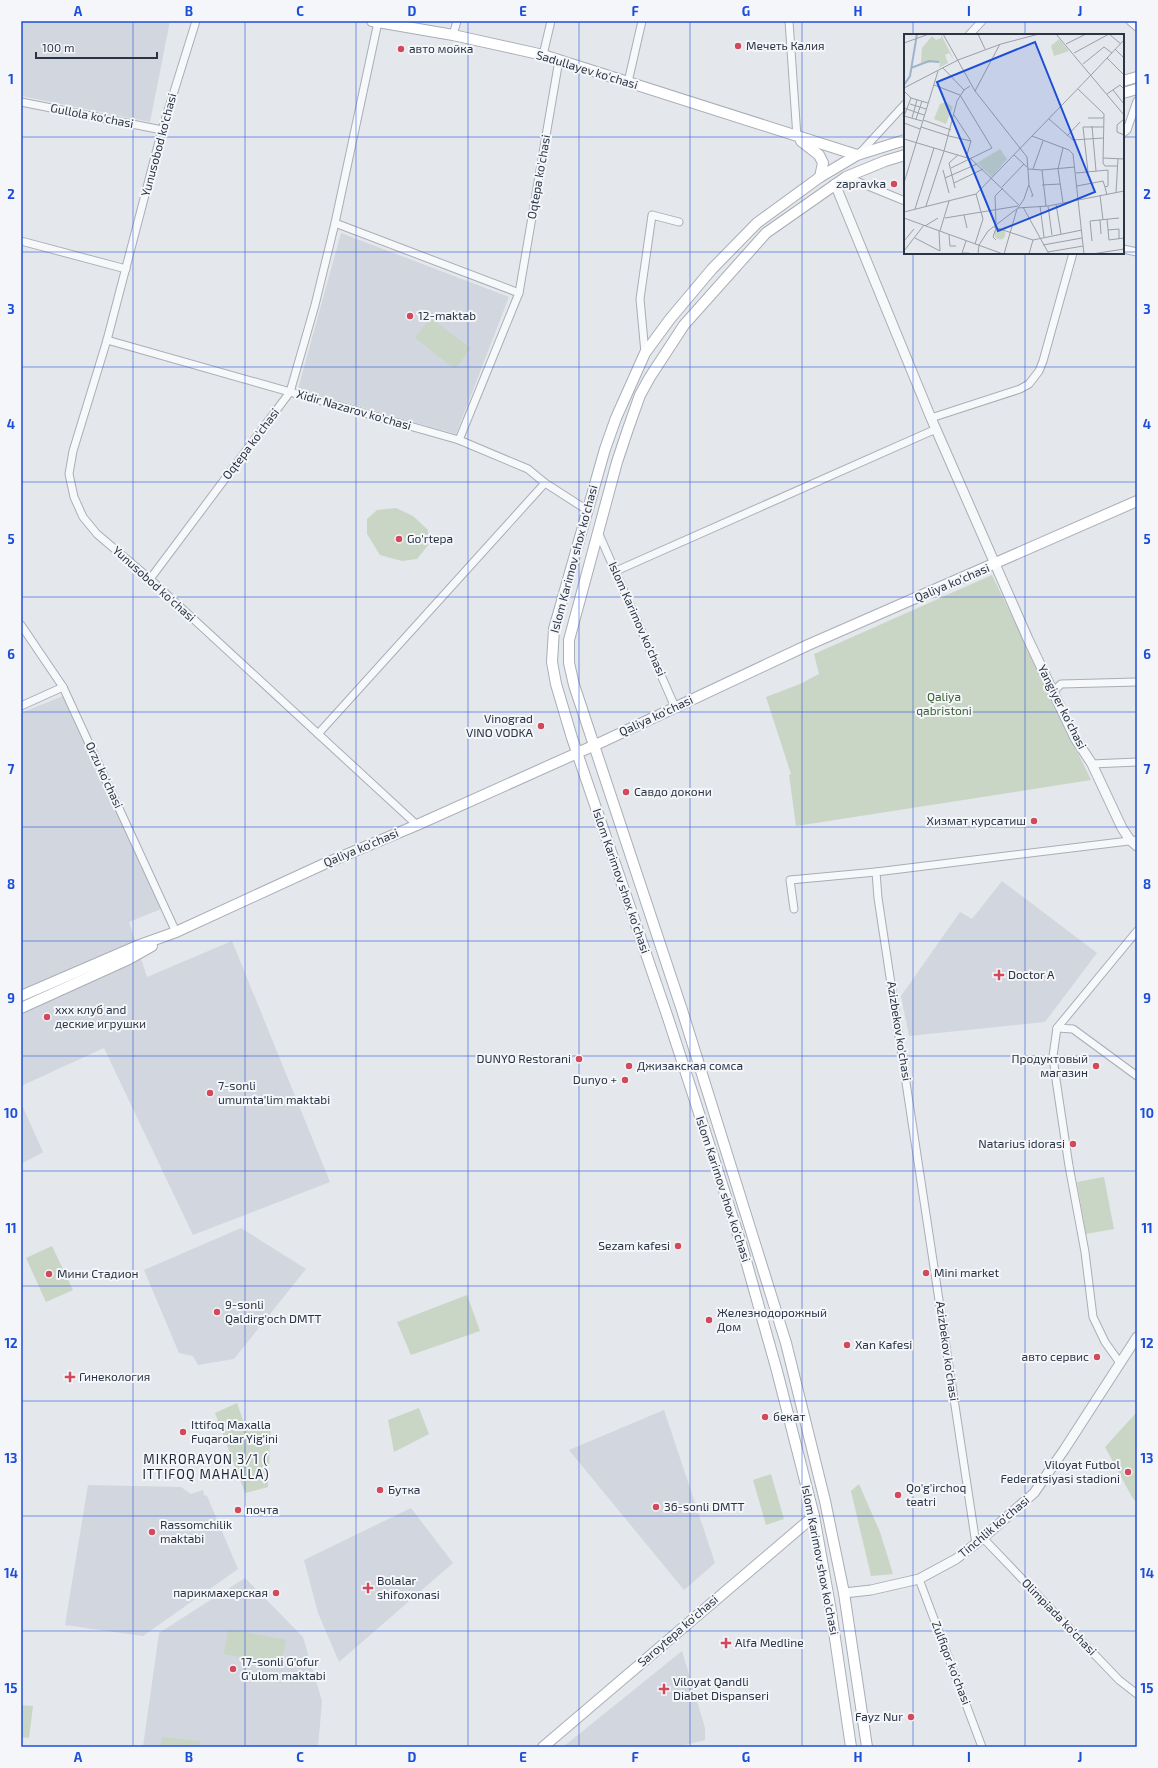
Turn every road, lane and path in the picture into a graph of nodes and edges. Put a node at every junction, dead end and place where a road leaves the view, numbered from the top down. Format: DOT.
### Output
graph roads {
  1 [pos="196,21"];
  2 [pos="456,21"];
  3 [pos="551,21"];
  4 [pos="642,21"];
  5 [pos="789,21"];
  6 [pos="982,21"];
  7 [pos="1130,21"];
  8 [pos="375,22"];
  9 [pos="1137,27"];
  10 [pos="970,34"];
  11 [pos="453,35"];
  12 [pos="543,55"];
  13 [pos="559,60"];
  14 [pos="1137,77"];
  15 [pos="1124,81"];
  16 [pos="628,82"];
  17 [pos="1137,89"];
  18 [pos="1124,93"];
  19 [pos="1137,101"];
  20 [pos="21,102"];
  21 [pos="904,105"];
  22 [pos="162,130"];
  23 [pos="1124,132"];
  24 [pos="797,137"];
  25 [pos="904,140"];
  26 [pos="857,155"];
  27 [pos="904,155"];
  28 [pos="820,177"];
  29 [pos="846,177"];
  30 [pos="835,184"];
  31 [pos="904,201"];
  32 [pos="679,222"];
  33 [pos="335,223"];
  34 [pos="21,241"];
  35 [pos="1124,249"];
  36 [pos="1137,252"];
  37 [pos="1073,254"];
  38 [pos="126,269"];
  39 [pos="519,293"];
  40 [pos="670,319"];
  41 [pos="682,327"];
  42 [pos="107,340"];
  43 [pos="645,353"];
  44 [pos="290,392"];
  45 [pos="931,418"];
  46 [pos="936,429"];
  47 [pos="459,440"];
  48 [pos="545,483"];
  49 [pos="1137,501"];
  50 [pos="588,510"];
  51 [pos="598,532"];
  52 [pos="994,564"];
  53 [pos="616,571"];
  54 [pos="150,579"];
  55 [pos="21,625"];
  56 [pos="1137,682"];
  57 [pos="63,687"];
  58 [pos="1053,692"];
  59 [pos="21,706"];
  60 [pos="675,707"];
  61 [pos="318,734"];
  62 [pos="593,746"];
  63 [pos="577,752"];
  64 [pos="1137,762"];
  65 [pos="1092,764"];
  66 [pos="417,825"];
  67 [pos="1135,842"];
  68 [pos="876,872"];
  69 [pos="794,909"];
  70 [pos="1137,931"];
  71 [pos="176,932"];
  72 [pos="21,996"];
  73 [pos="21,1008"];
  74 [pos="1057,1028"];
  75 [pos="1137,1076"];
  76 [pos="742,1203"];
  77 [pos="729,1206"];
  78 [pos="1137,1337"];
  79 [pos="1120,1363"];
  80 [pos="814,1516"];
  81 [pos="979,1541"];
  82 [pos="919,1579"];
  83 [pos="844,1593"];
  84 [pos="1137,1694"];
  85 [pos="543,1747"];
  86 [pos="851,1747"];
  87 [pos="867,1747"];
  88 [pos="982,1747"];
  1 -- 22 [label="street, Yunusobod ko'chasi"];
  2 -- 11 [label="street"];
  3 -- 12 [label="street"];
  4 -- 16 [label="street"];
  5 -- 24 [label="street"];
  6 -- 10 [label="street"];
  7 -- 9 [label="street"];
  8 -- 11 [label="main road, Sadullayev ko'chasi"];
  8 -- 33 [label="street, Oqtepa ko'chasi"];
  11 -- 12 [label="main road, Sadullayev ko'chasi"];
  12 -- 13 [label="main road, Sadullayev ko'chasi"];
  13 -- 16 [label="main road, Sadullayev ko'chasi"];
  13 -- 39 [label="street, Oqtepa ko'chasi"];
  14 -- 15 [label="main road"];
  16 -- 24 [label="main road, Sadullayev ko'chasi"];
  17 -- 18 [label="main road"];
  19 -- 23 [label="street"];
  20 -- 22 [label="street, Gullola ko'chasi"];
  21 -- 26 [label="street"];
  22 -- 38 [label="street, Yunusobod ko'chasi"];
  24 -- 26 [label="main road, Sadullayev ko'chasi"];
  24 -- 28 [label="main road, Sadullayev ko'chasi"];
  25 -- 26 [label="main road, Islom Karimov shox ko'chasi"];
  26 -- 28 [label="main road, Islom Karimov shox ko'chasi"];
  27 -- 29 [label="main road, Islom Karimov shox ko'chasi"];
  28 -- 40 [label="main road, Islom Karimov shox ko'chasi"];
  29 -- 30 [label="main road, Islom Karimov shox ko'chasi"];
  29 -- 31 [label="street"];
  30 -- 41 [label="main road, Islom Karimov shox ko'chasi"];
  30 -- 45 [label="street, Yangiyer ko'chasi"];
  32 -- 43 [label="street"];
  33 -- 39 [label="street"];
  33 -- 44 [label="street, Oqtepa ko'chasi"];
  34 -- 38 [label="street"];
  35 -- 36 [label="street"];
  37 -- 45 [label="street"];
  38 -- 42 [label="street, Yunusobod ko'chasi"];
  39 -- 47 [label="street, Oqtepa ko'chasi"];
  40 -- 41 [label="main road"];
  40 -- 43 [label="main road, Islom Karimov shox ko'chasi"];
  41 -- 51 [label="main road, Islom Karimov shox ko'chasi"];
  42 -- 44 [label="street, Xidir Nazarov ko'chasi"];
  42 -- 54 [label="street, Yunusobod ko'chasi"];
  43 -- 50 [label="main road, Islom Karimov shox ko'chasi"];
  44 -- 47 [label="street, Xidir Nazarov ko'chasi"];
  44 -- 54 [label="street, Oqtepa ko'chasi"];
  45 -- 46 [label="street, Yangiyer ko'chasi"];
  46 -- 52 [label="street, Yangiyer ko'chasi"];
  46 -- 53 [label="street"];
  47 -- 48 [label="street, Xidir Nazarov ko'chasi"];
  48 -- 50 [label="street, Xidir Nazarov ko'chasi"];
  48 -- 61 [label="street"];
  49 -- 52 [label="main road, Qaliya ko'chasi"];
  50 -- 63 [label="main road, Islom Karimov shox ko'chasi"];
  51 -- 53 [label="street, Islom Karimov ko'chasi"];
  51 -- 62 [label="main road, Islom Karimov shox ko'chasi"];
  52 -- 58 [label="street, Yangiyer ko'chasi"];
  52 -- 60 [label="main road, Qaliya ko'chasi"];
  53 -- 60 [label="street, Islom Karimov ko'chasi"];
  54 -- 61 [label="street, Yunusobod ko'chasi"];
  55 -- 57 [label="street, Orzu ko'chasi"];
  56 -- 58 [label="street"];
  57 -- 59 [label="street"];
  57 -- 71 [label="street, Orzu ko'chasi"];
  58 -- 65 [label="street, Yangiyer ko'chasi"];
  60 -- 62 [label="main road, Qaliya ko'chasi"];
  61 -- 66 [label="street, Yunusobod ko'chasi"];
  62 -- 63 [label="main road, Qaliya ko'chasi"];
  62 -- 76 [label="main road, Islom Karimov shox ko'chasi"];
  63 -- 66 [label="main road, Qaliya ko'chasi"];
  63 -- 77 [label="main road, Islom Karimov shox ko'chasi"];
  64 -- 65 [label="street"];
  65 -- 67 [label="street, Yangiyer ko'chasi"];
  66 -- 71 [label="main road, Qaliya ko'chasi"];
  67 -- 68 [label="street"];
  68 -- 69 [label="street"];
  68 -- 81 [label="street, Azizbekov ko'chasi"];
  70 -- 74 [label="street"];
  71 -- 72 [label="main road, Qaliya ko'chasi"];
  71 -- 73 [label="main road, Qaliya ko'chasi"];
  74 -- 75 [label="street"];
  74 -- 79 [label="street"];
  76 -- 77 [label="main road"];
  76 -- 83 [label="main road, Islom Karimov shox ko'chasi"];
  77 -- 80 [label="main road, Islom Karimov shox ko'chasi"];
  78 -- 79 [label="street, Tinchlik ko'chasi"];
  79 -- 81 [label="street, Tinchlik ko'chasi"];
  80 -- 85 [label="main road, Saroytepa ko'chasi"];
  80 -- 86 [label="main road, Islom Karimov shox ko'chasi"];
  81 -- 82 [label="street, Tinchlik ko'chasi"];
  81 -- 84 [label="street, Olimpiada ko'chasi"];
  82 -- 83 [label="street, Tinchlik ko'chasi"];
  82 -- 88 [label="street, Zulfiqor ko'chasi"];
  83 -- 87 [label="main road, Islom Karimov shox ko'chasi"];
}
